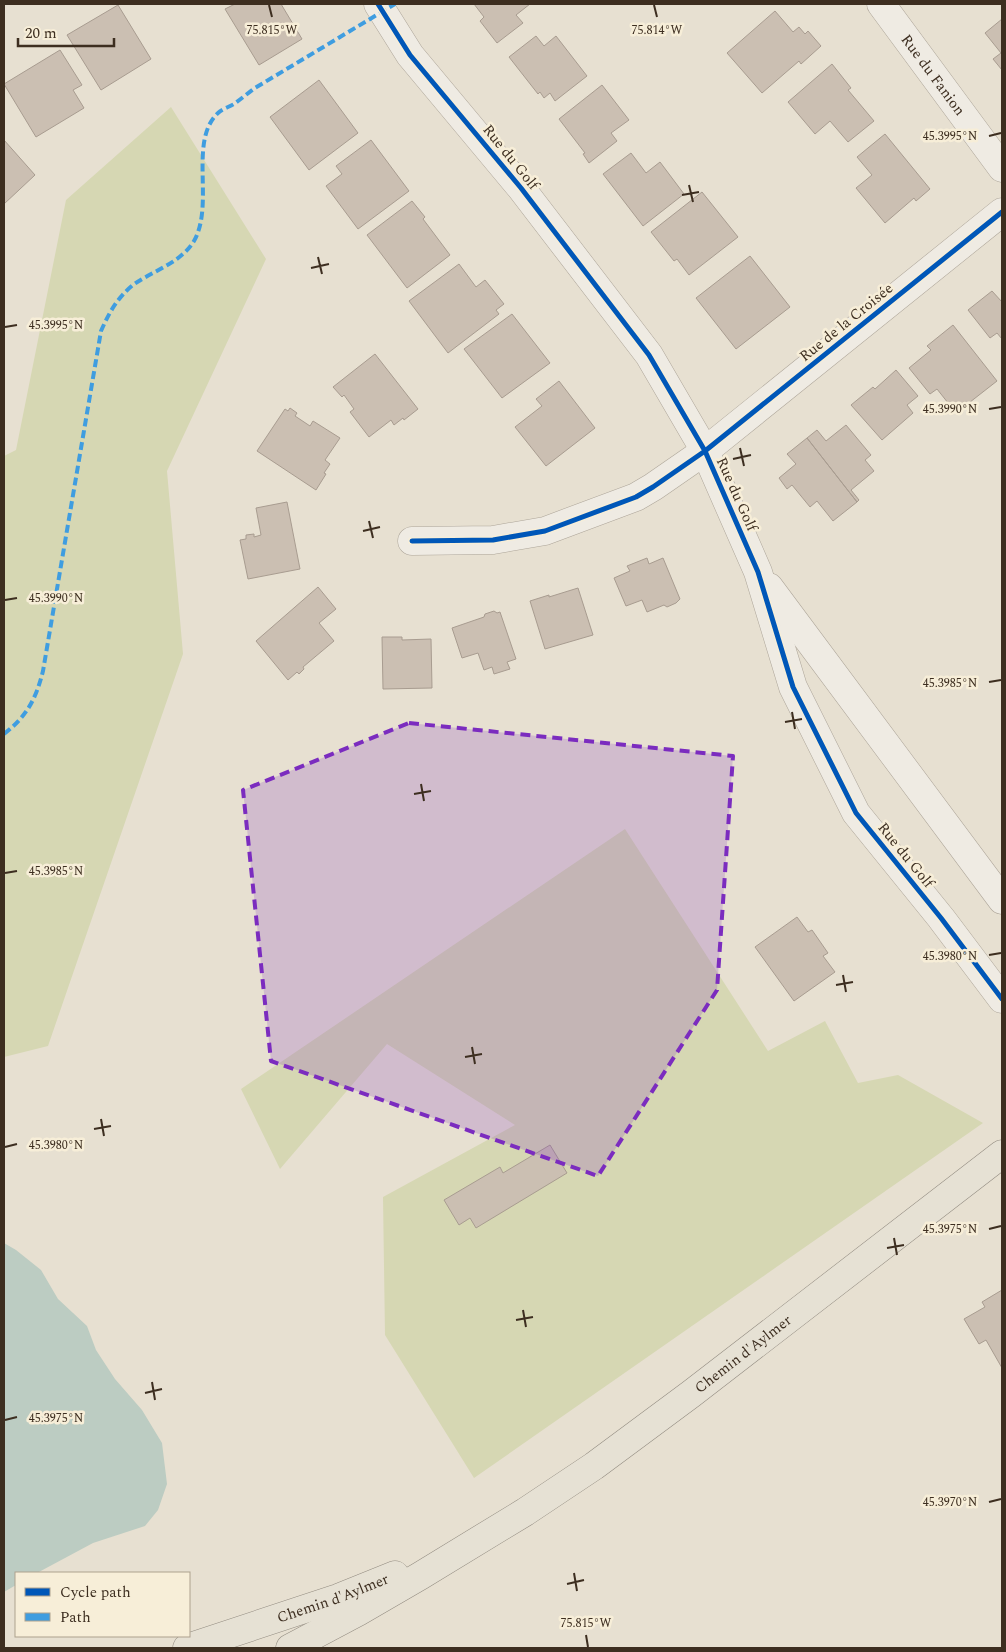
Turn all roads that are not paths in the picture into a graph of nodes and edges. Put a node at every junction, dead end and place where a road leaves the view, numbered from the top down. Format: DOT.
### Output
graph roads {
  1 [pos="378,4"];
  2 [pos="881,4"];
  3 [pos="1002,168"];
  4 [pos="1002,212"];
  5 [pos="705,451"];
  6 [pos="412,541"];
  7 [pos="758,572"];
  8 [pos="1002,900"];
  9 [pos="1002,999"];
  10 [pos="1002,1154"];
  11 [pos="475,1542"];
  12 [pos="187,1648"];
  13 [pos="290,1648"];
  1 -- 5 [label="street, Rue du Golf"];
  2 -- 3 [label="street, Rue du Fanion"];
  4 -- 5 [label="street, Rue de la Croisée"];
  5 -- 6 [label="street, Rue de la Croisée"];
  5 -- 7 [label="street, Rue du Golf"];
  7 -- 8 [label="street, Rue du Golf"];
  7 -- 9 [label="street, Rue du Golf"];
  10 -- 11 [label="main road, Chemin d'Aylmer"];
  11 -- 12 [label="main road, Chemin d'Aylmer"];
  11 -- 13 [label="main road, Chemin d'Aylmer"];
}
